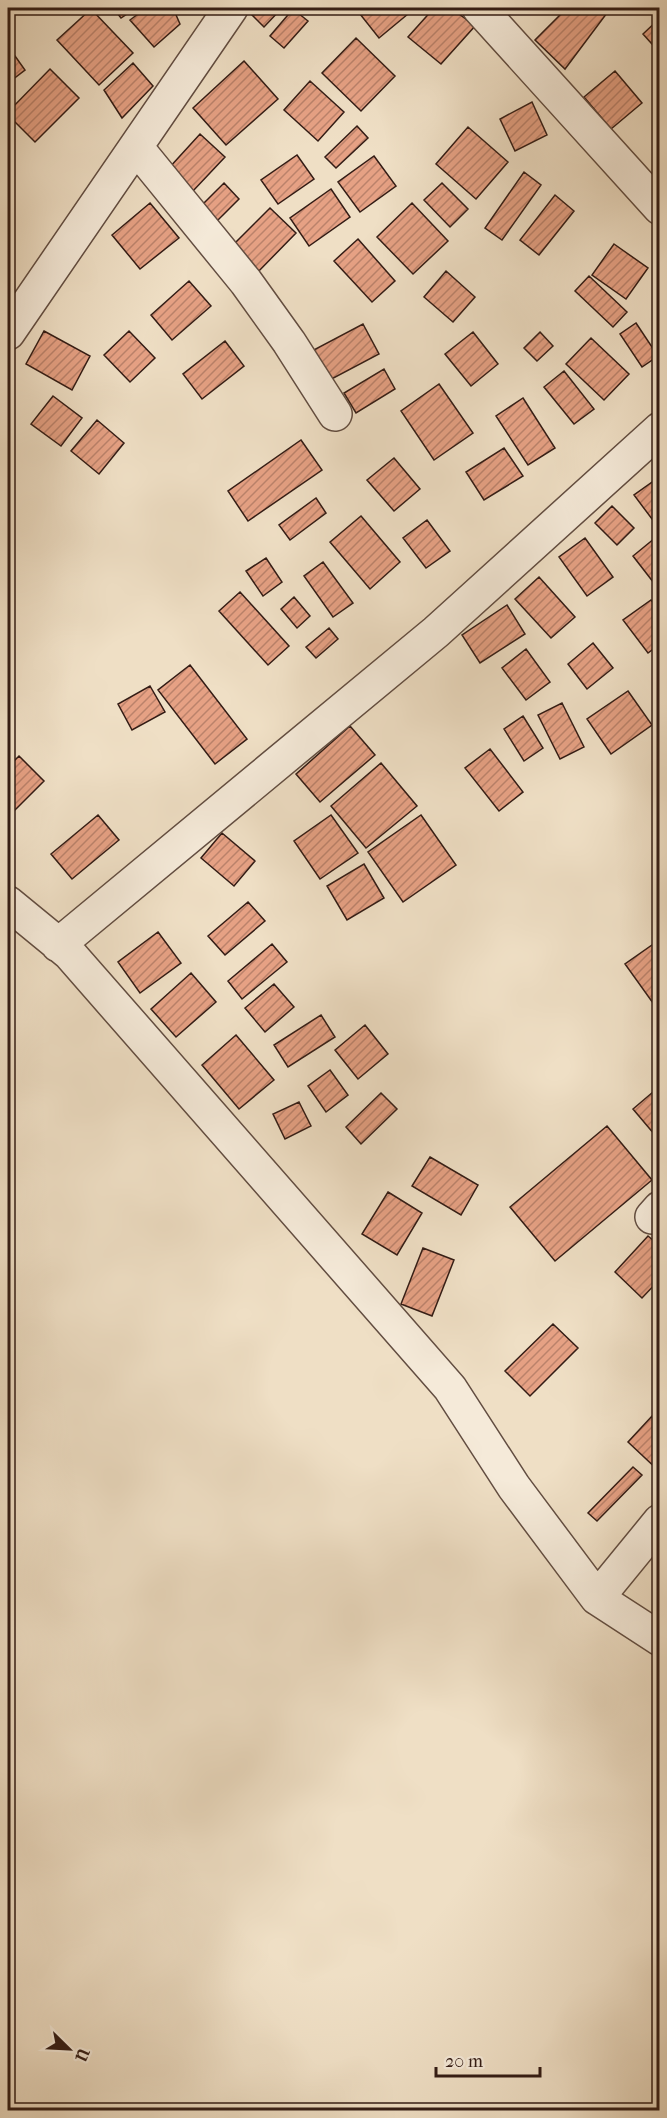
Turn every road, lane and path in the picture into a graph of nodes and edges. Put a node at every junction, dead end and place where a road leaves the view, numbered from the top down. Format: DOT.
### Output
graph roads {
  1 [pos="231,8"];
  2 [pos="479,8"];
  3 [pos="136,147"];
  4 [pos="660,208"];
  5 [pos="8,333"];
  6 [pos="335,414"];
  7 [pos="660,429"];
  8 [pos="8,903"];
  9 [pos="58,945"];
  10 [pos="660,1521"];
  11 [pos="597,1598"];
  12 [pos="660,1639"];
  1 -- 3 [label="street"];
  2 -- 4 [label="street"];
  3 -- 5 [label="street"];
  3 -- 6 [label="street"];
  7 -- 9 [label="street"];
  8 -- 9 [label="street"];
  9 -- 11 [label="street"];
  10 -- 11 [label="street"];
  11 -- 12 [label="street"];
}
